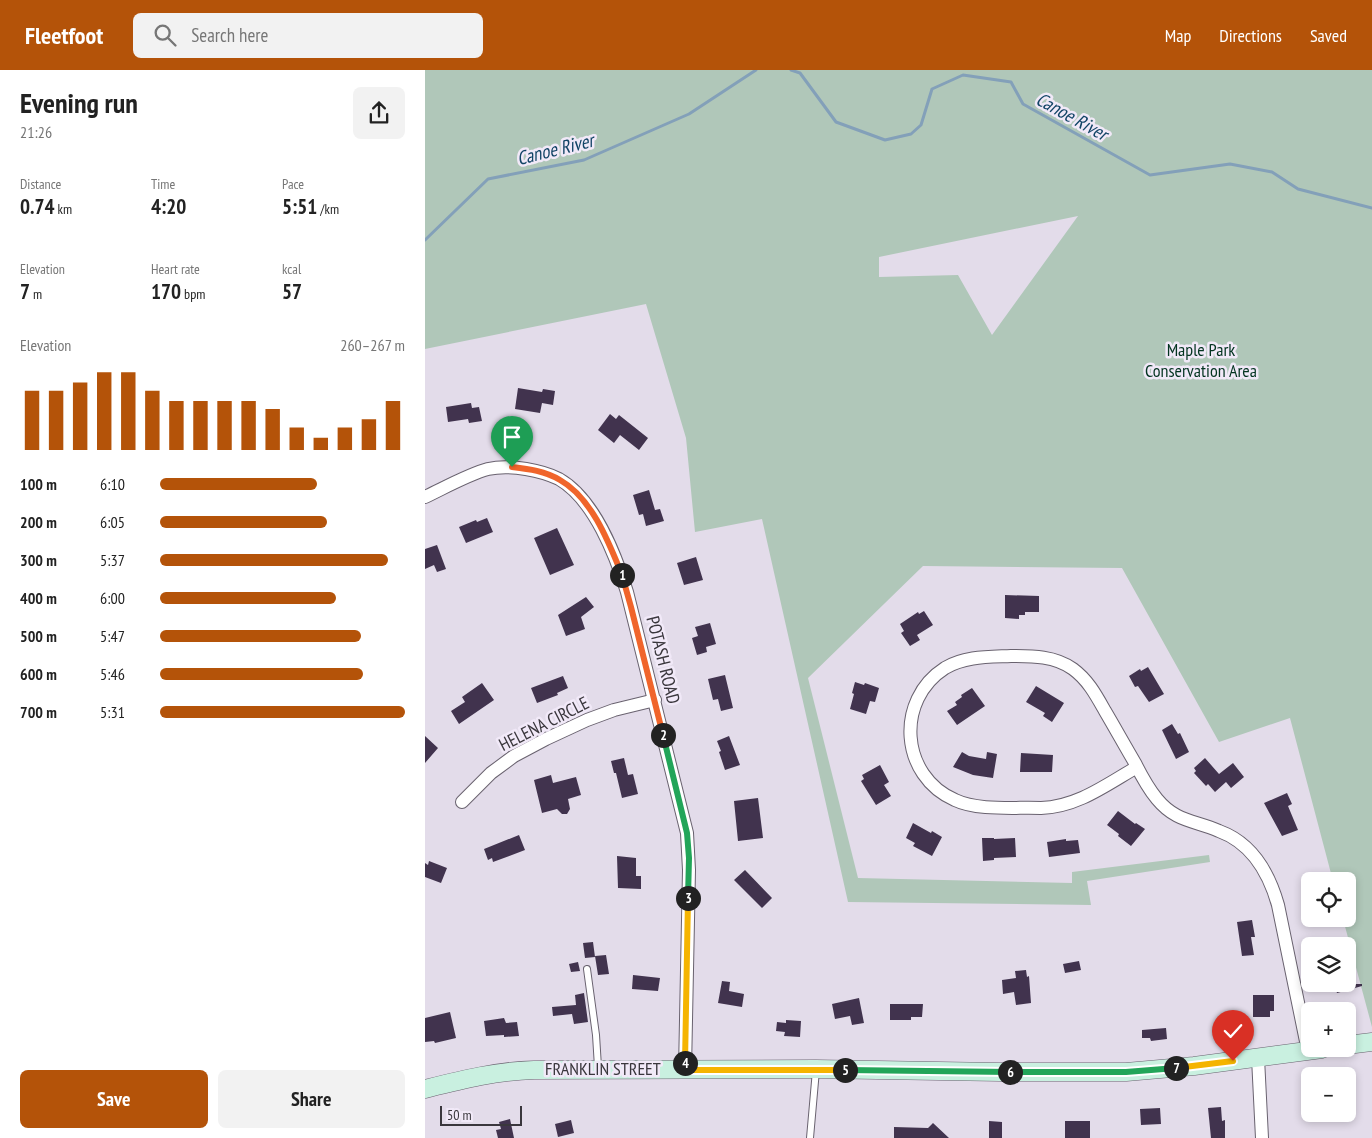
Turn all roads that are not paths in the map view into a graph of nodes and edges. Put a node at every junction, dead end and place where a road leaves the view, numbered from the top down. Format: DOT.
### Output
graph roads {
  1 [pos="425,497"];
  2 [pos="655,700"];
  3 [pos="1137,767"];
  4 [pos="462,802"];
  5 [pos="587,969"];
  6 [pos="1303,1002"];
  7 [pos="1372,1042"];
  8 [pos="1356,1044"];
  9 [pos="1301,1052"];
  10 [pos="1258,1058"];
  11 [pos="598,1069"];
  12 [pos="816,1069"];
  13 [pos="685,1070"];
  14 [pos="425,1089"];
  15 [pos="810,1138"];
  16 [pos="1262,1138"];
  1 -- 2 [label="street, POTASH ROAD"];
  2 -- 4 [label="street, HELENA CIRCLE"];
  2 -- 13 [label="street, POTASH ROAD"];
  3 -- 3 [label="street"];
  3 -- 6 [label="street"];
  5 -- 11 [label="lane"];
  7 -- 8 [label="street"];
  9 -- 10 [label="street, FRANKLIN STREET"];
  10 -- 12 [label="street, FRANKLIN STREET"];
  10 -- 16 [label="street"];
  11 -- 13 [label="street, FRANKLIN STREET"];
  11 -- 14 [label="street, FRANKLIN STREET"];
  12 -- 13 [label="street, FRANKLIN STREET"];
  12 -- 15 [label="lane"];
}
